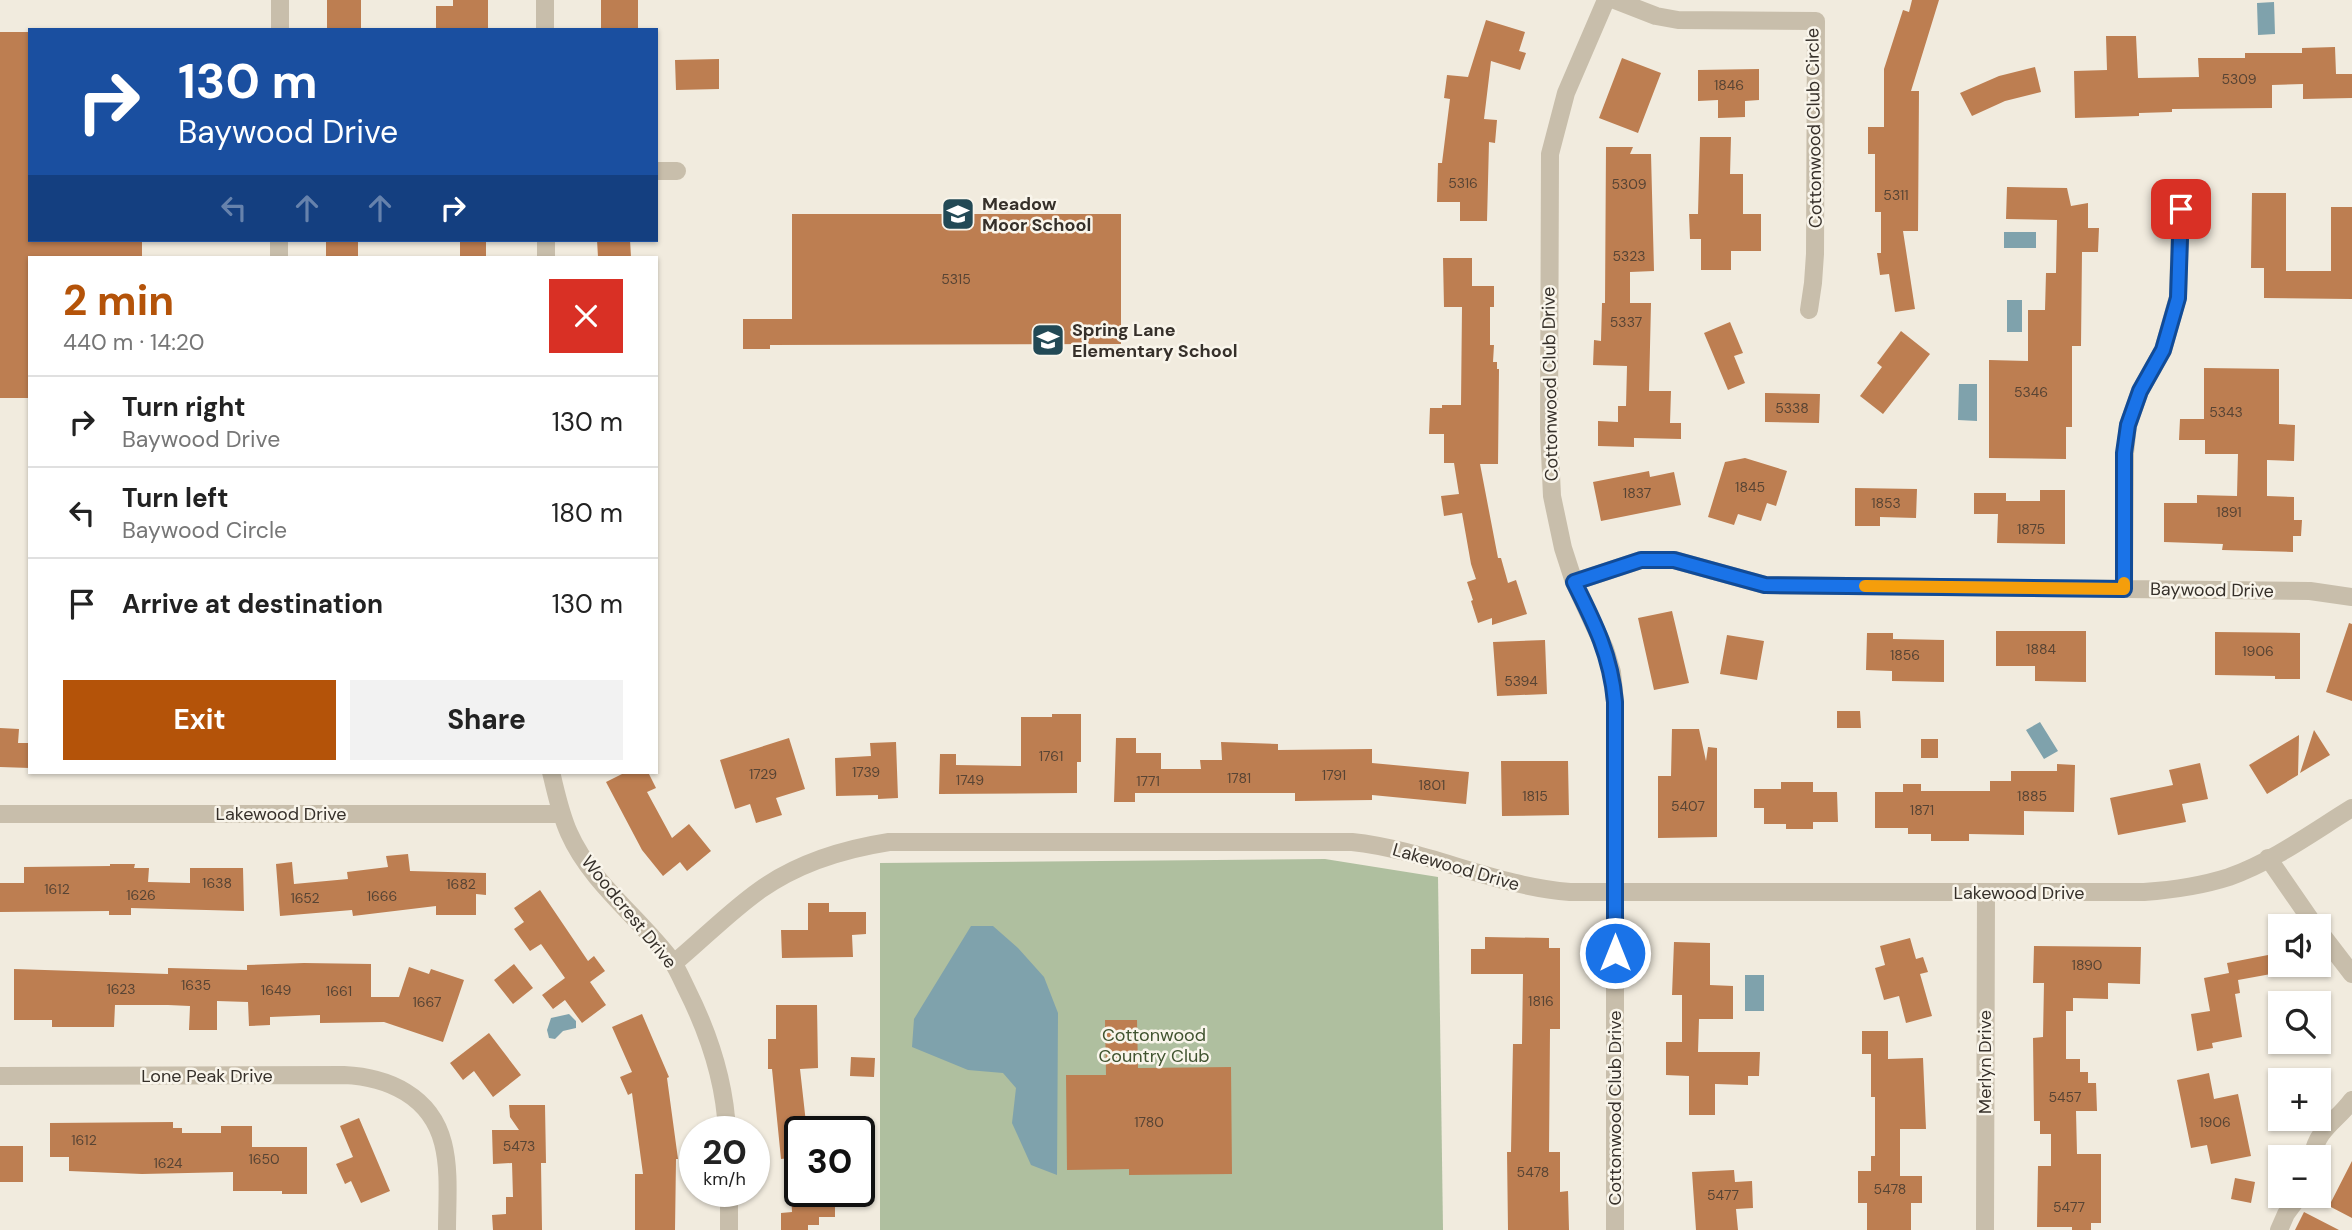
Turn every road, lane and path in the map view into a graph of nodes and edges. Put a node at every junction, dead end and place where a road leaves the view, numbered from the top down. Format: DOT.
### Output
graph roads {
  1 [pos="280,0"];
  2 [pos="545,0"];
  3 [pos="1606,0"];
  4 [pos="1615,0"];
  5 [pos="280,28"];
  6 [pos="545,28"];
  7 [pos="658,171"];
  8 [pos="677,171"];
  9 [pos="2181,191"];
  10 [pos="1809,310"];
  11 [pos="1574,582"];
  12 [pos="2124,589"];
  13 [pos="2352,597"];
  14 [pos="551,774"];
  15 [pos="2352,808"];
  16 [pos="0,814"];
  17 [pos="561,814"];
  18 [pos="2268,858"];
  19 [pos="1615,893"];
  20 [pos="1986,893"];
  21 [pos="2307,914"];
  22 [pos="2331,947"];
  23 [pos="674,963"];
  24 [pos="2352,975"];
  25 [pos="0,1076"];
  26 [pos="2352,1100"];
  27 [pos="726,1116"];
  28 [pos="2316,1145"];
  29 [pos="729,1207"];
  30 [pos="2290,1208"];
  31 [pos="447,1230"];
  32 [pos="729,1230"];
  33 [pos="1615,1230"];
  34 [pos="1985,1230"];
  35 [pos="2279,1230"];
  1 -- 5 [label="street"];
  2 -- 6 [label="street"];
  3 -- 11 [label="street, Cottonwood Club Drive"];
  4 -- 10 [label="street, Cottonwood Club Circle"];
  7 -- 8 [label="street"];
  9 -- 12 [label="street"];
  11 -- 12 [label="street, Baywood Drive"];
  11 -- 19 [label="street, Cottonwood Club Drive"];
  12 -- 13 [label="street, Baywood Drive"];
  14 -- 17 [label="street, Woodcrest Drive"];
  15 -- 18 [label="street, Lakewood Drive"];
  16 -- 17 [label="street, Lakewood Drive"];
  17 -- 23 [label="street, Woodcrest Drive"];
  18 -- 20 [label="street, Lakewood Drive"];
  18 -- 21 [label="street"];
  19 -- 20 [label="street, Lakewood Drive"];
  19 -- 23 [label="street, Lakewood Drive"];
  19 -- 33 [label="street, Cottonwood Club Drive"];
  20 -- 34 [label="street, Merlyn Drive"];
  22 -- 24 [label="street"];
  23 -- 27 [label="street, Woodcrest Drive"];
  25 -- 31 [label="street, Lone Peak Drive"];
  26 -- 28 [label="street"];
  29 -- 32 [label="street"];
  30 -- 35 [label="street"];
}
